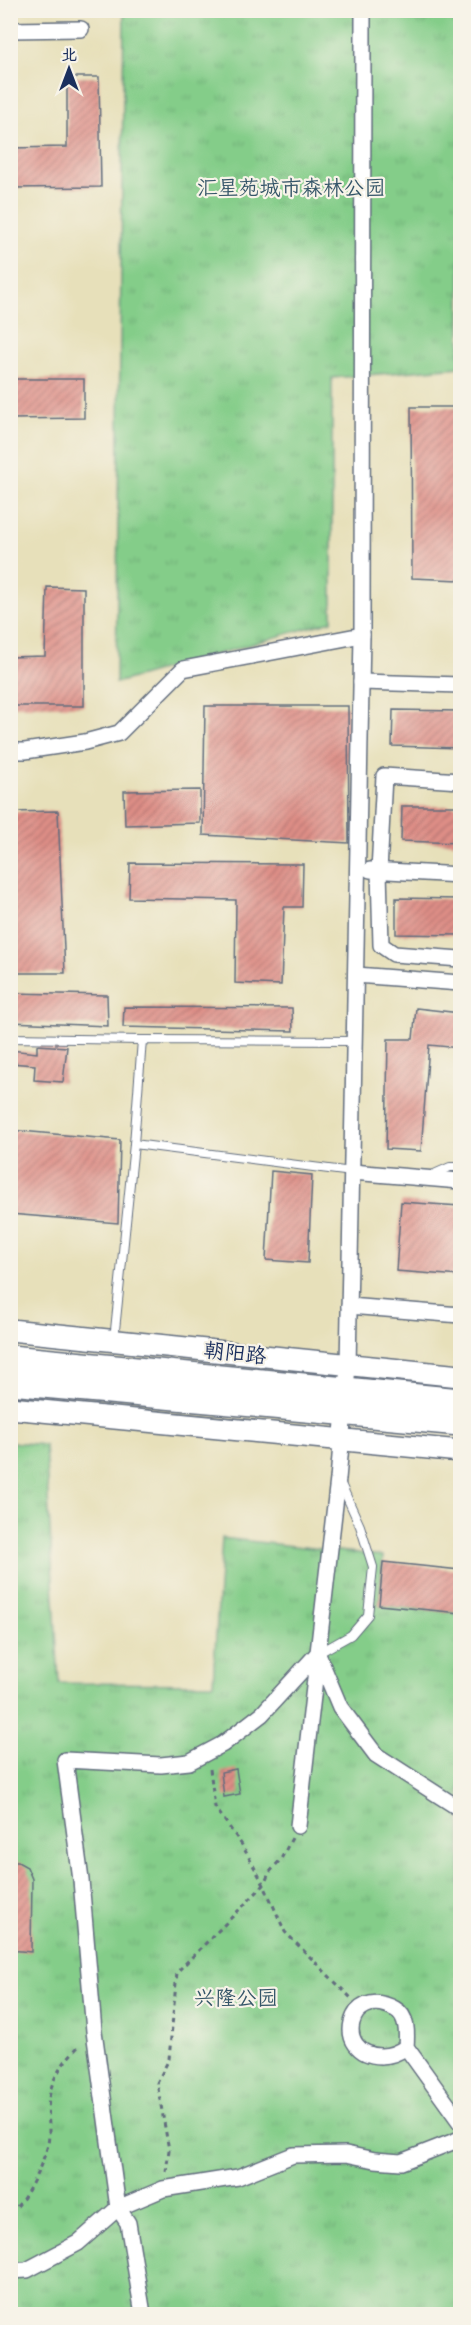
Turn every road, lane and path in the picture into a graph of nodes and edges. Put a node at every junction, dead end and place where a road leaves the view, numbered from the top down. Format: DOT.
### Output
graph roads {
  1 [pos="363,10"];
  2 [pos="81,28"];
  3 [pos="10,30"];
  4 [pos="362,635"];
  5 [pos="361,682"];
  6 [pos="460,685"];
  7 [pos="10,751"];
  8 [pos="460,781"];
  9 [pos="358,870"];
  10 [pos="379,871"];
  11 [pos="460,875"];
  12 [pos="460,959"];
  13 [pos="356,975"];
  14 [pos="460,983"];
  15 [pos="10,1038"];
  16 [pos="142,1040"];
  17 [pos="354,1041"];
  18 [pos="134,1144"];
  19 [pos="460,1167"];
  20 [pos="352,1172"];
  21 [pos="425,1178"];
  22 [pos="460,1181"];
  23 [pos="350,1306"];
  24 [pos="460,1315"];
  25 [pos="10,1330"];
  26 [pos="114,1341"];
  27 [pos="10,1359"];
  28 [pos="460,1376"];
  29 [pos="10,1380"];
  30 [pos="346,1389"];
  31 [pos="460,1402"];
  32 [pos="10,1408"];
  33 [pos="460,1422"];
  34 [pos="342,1440"];
  35 [pos="460,1451"];
  36 [pos="338,1479"];
  37 [pos="318,1654"];
  38 [pos="208,1752"];
  39 [pos="460,1809"];
  40 [pos="298,1826"];
  41 [pos="264,1885"];
  42 [pos="361,2007"];
  43 [pos="94,2031"];
  44 [pos="406,2047"];
  45 [pos="460,2122"];
  46 [pos="460,2139"];
  47 [pos="163,2189"];
  48 [pos="118,2208"];
  49 [pos="10,2212"];
  50 [pos="10,2271"];
  51 [pos="144,2314"];
  1 -- 4 [label="street"];
  2 -- 3 [label="street"];
  4 -- 5 [label="street"];
  4 -- 7 [label="street"];
  5 -- 6 [label="street"];
  5 -- 9 [label="street"];
  8 -- 10 [label="street"];
  9 -- 10 [label="street"];
  9 -- 13 [label="street"];
  10 -- 11 [label="street"];
  10 -- 12 [label="street"];
  13 -- 14 [label="street"];
  13 -- 17 [label="street"];
  15 -- 16 [label="lane"];
  16 -- 17 [label="lane"];
  16 -- 18 [label="lane"];
  17 -- 20 [label="street"];
  18 -- 20 [label="lane"];
  18 -- 26 [label="lane"];
  19 -- 21 [label="lane"];
  20 -- 21 [label="street"];
  20 -- 23 [label="street"];
  21 -- 22 [label="street"];
  23 -- 24 [label="street"];
  23 -- 30 [label="street"];
  25 -- 26 [label="street, 朝阳路"];
  26 -- 30 [label="street, 朝阳路"];
  27 -- 30 [label="highway, 朝阳路"];
  28 -- 30 [label="street, 朝阳路"];
  29 -- 30 [label="highway, 朝阳路"];
  30 -- 31 [label="highway, 朝阳路"];
  30 -- 33 [label="highway, 朝阳路"];
  30 -- 34 [label="street"];
  32 -- 34 [label="street"];
  34 -- 35 [label="street"];
  34 -- 36 [label="street"];
  36 -- 37 [label="street"];
  36 -- 37 [label="lane"];
  37 -- 38 [label="street"];
  37 -- 39 [label="street"];
  37 -- 40 [label="street"];
  38 -- 41 [label="path"];
  38 -- 43 [label="street"];
  40 -- 41 [label="path"];
  41 -- 42 [label="path"];
  41 -- 47 [label="path"];
  42 -- 44 [label="street"];
  42 -- 44 [label="street"];
  43 -- 48 [label="street"];
  43 -- 49 [label="path"];
  44 -- 45 [label="street"];
  46 -- 47 [label="street"];
  47 -- 48 [label="street"];
  48 -- 50 [label="street"];
  48 -- 51 [label="street"];
}
